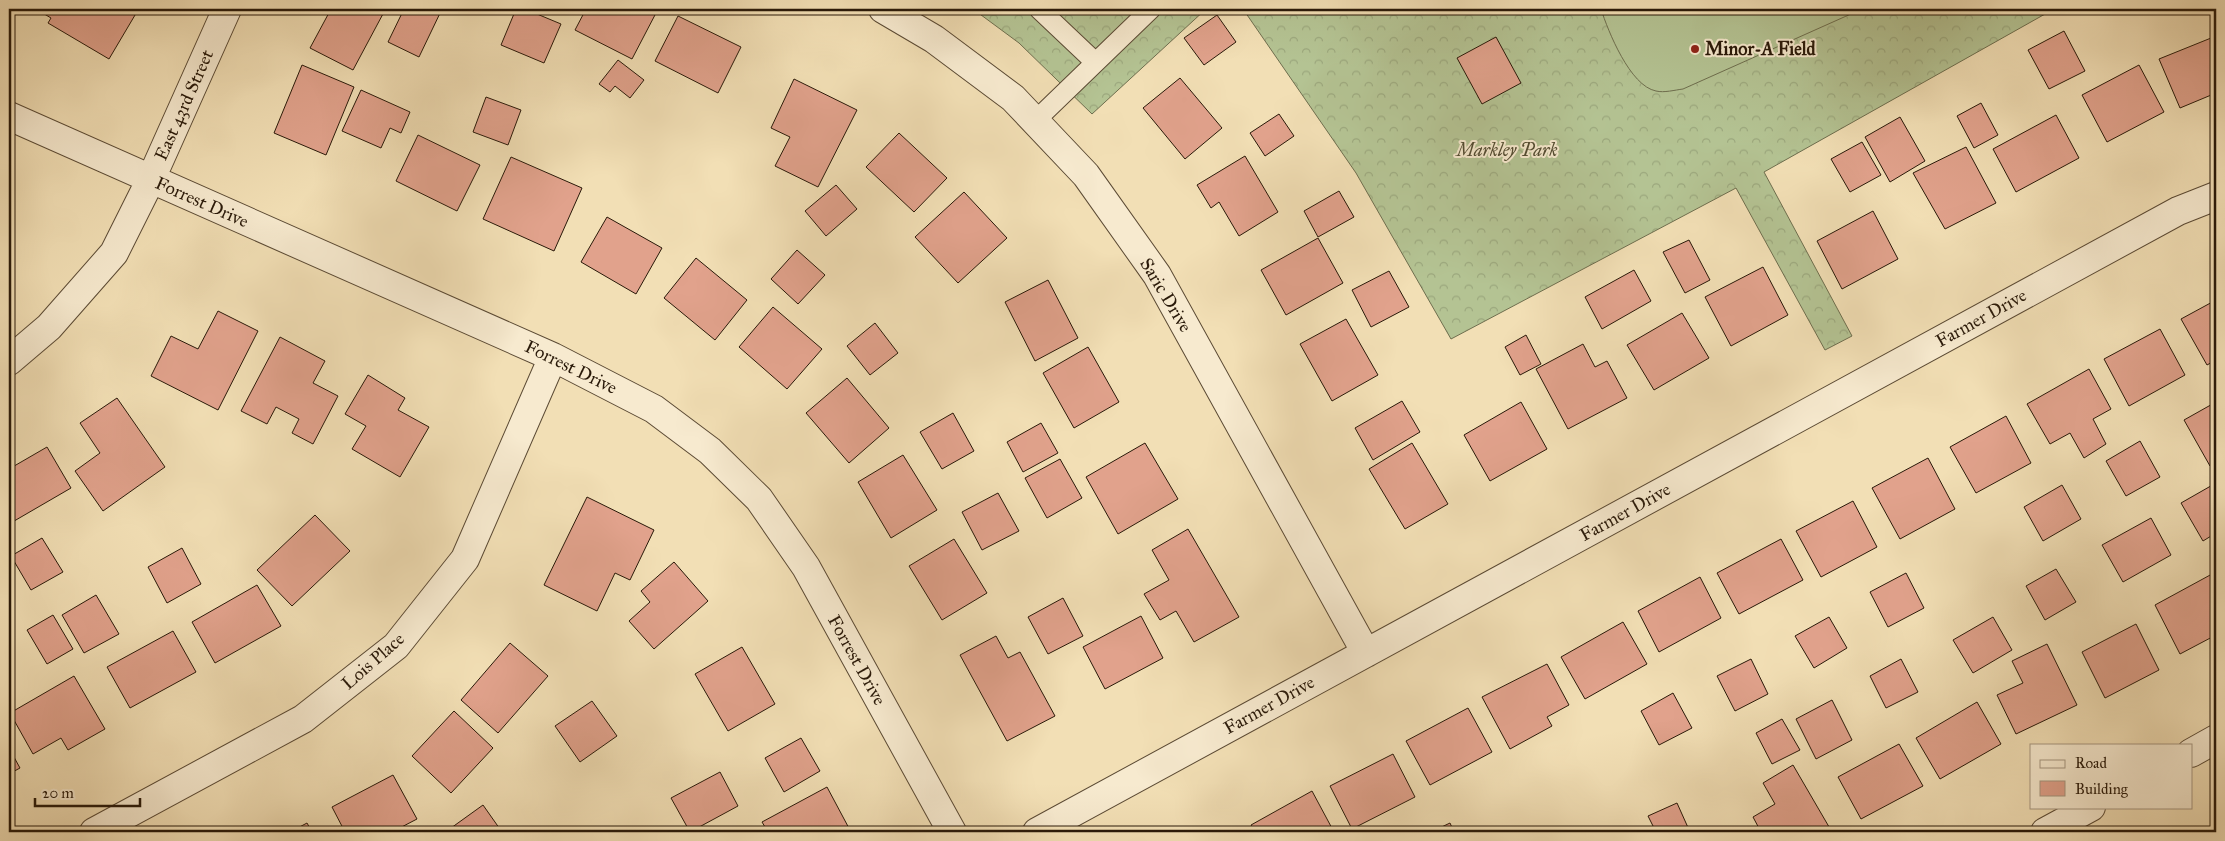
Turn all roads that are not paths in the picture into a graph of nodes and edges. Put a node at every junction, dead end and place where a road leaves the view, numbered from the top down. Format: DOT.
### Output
graph roads {
  1 [pos="227,9"];
  2 [pos="882,9"];
  3 [pos="1039,9"];
  4 [pos="1151,9"];
  5 [pos="1095,62"];
  6 [pos="9,116"];
  7 [pos="1034,121"];
  8 [pos="151,179"];
  9 [pos="2216,196"];
  10 [pos="553,357"];
  11 [pos="9,361"];
  12 [pos="1366,652"];
  13 [pos="2216,739"];
  14 [pos="2192,752"];
  15 [pos="2089,808"];
  16 [pos="94,832"];
  17 [pos="952,832"];
  18 [pos="1036,832"];
  19 [pos="2045,832"];
  1 -- 8 [label="street, East 43rd Street"];
  2 -- 7 [label="street, Saric Drive"];
  3 -- 5 [label="lane"];
  4 -- 5 [label="lane"];
  5 -- 7 [label="lane"];
  6 -- 8 [label="street, Forrest Drive"];
  7 -- 12 [label="street, Saric Drive"];
  8 -- 10 [label="street, Forrest Drive"];
  8 -- 11 [label="street, East 43rd Street"];
  9 -- 12 [label="street, Farmer Drive"];
  10 -- 16 [label="street, Lois Place"];
  10 -- 17 [label="street, Forrest Drive"];
  12 -- 18 [label="street, Farmer Drive"];
  13 -- 14 [label="street"];
  15 -- 19 [label="street"];
}
